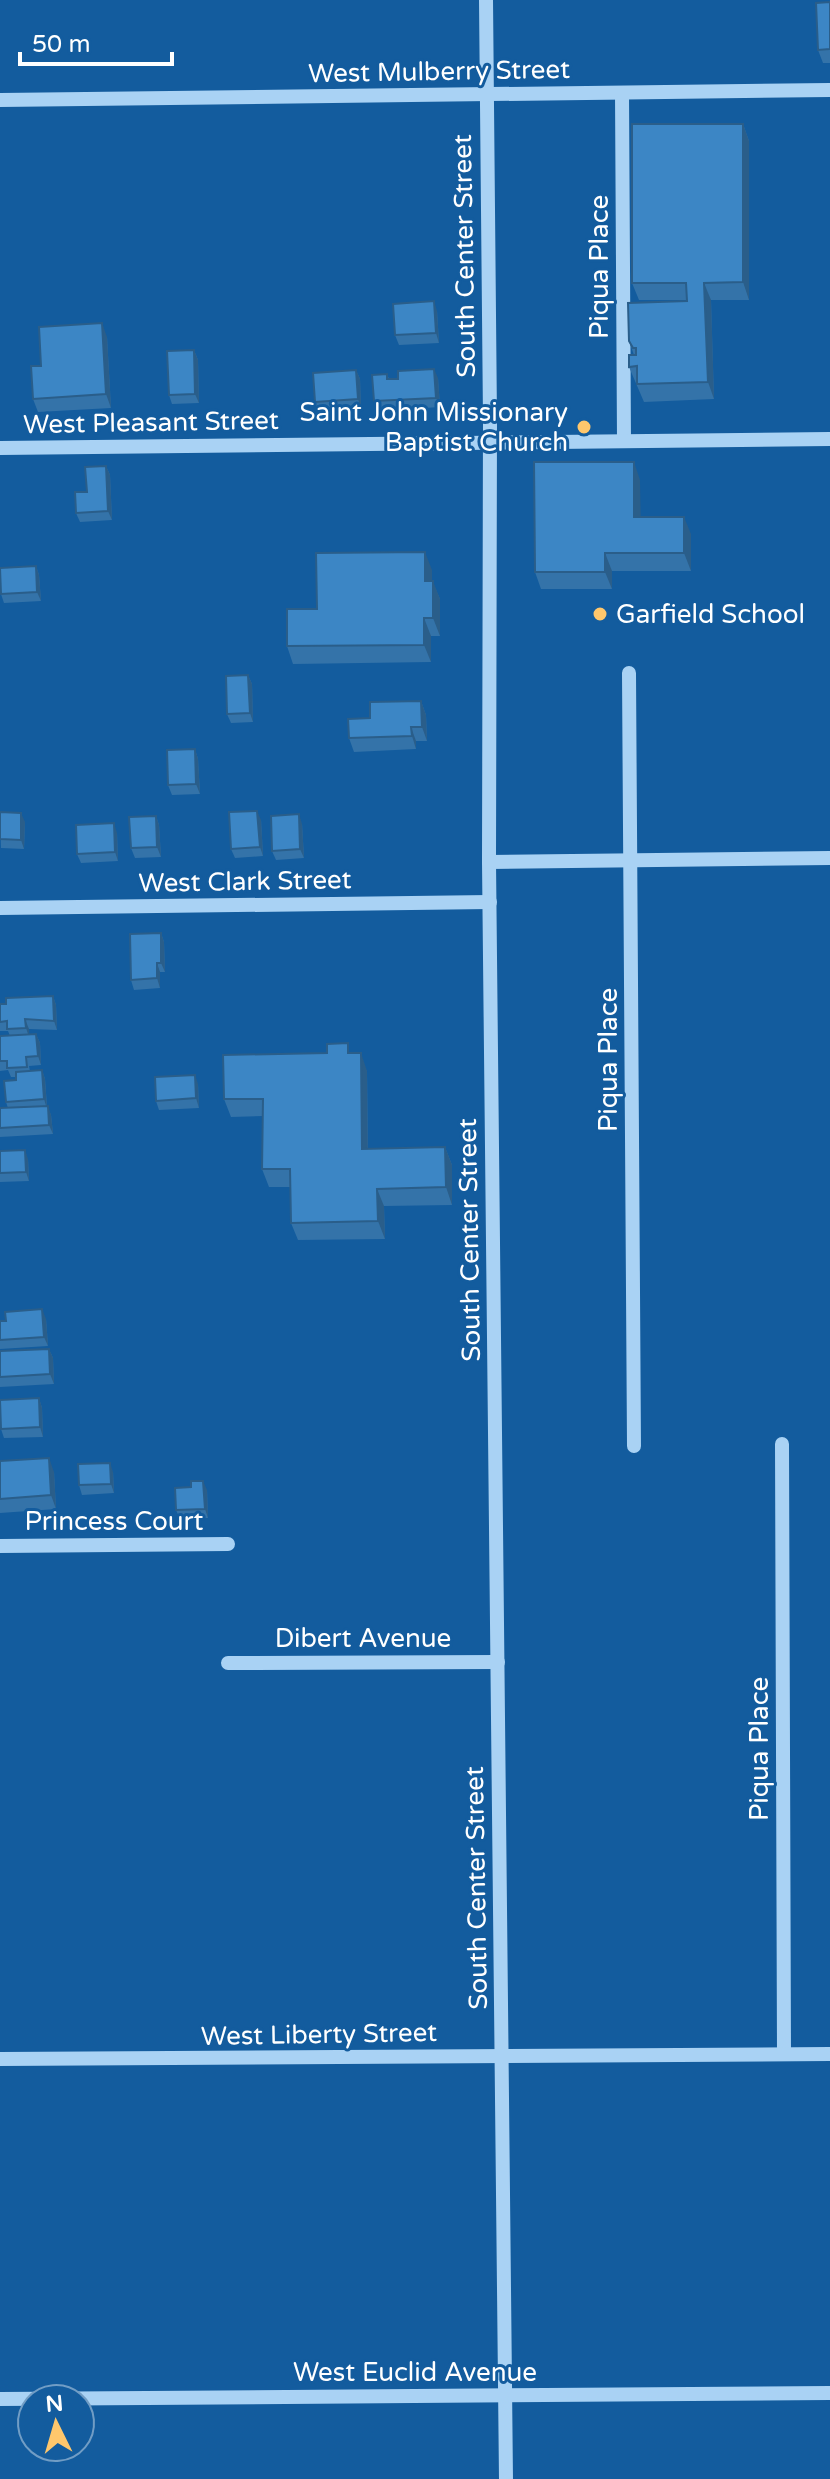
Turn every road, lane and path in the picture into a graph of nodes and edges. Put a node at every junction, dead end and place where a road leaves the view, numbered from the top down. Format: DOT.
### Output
graph roads {
  1 [pos="486,0"];
  2 [pos="830,90"];
  3 [pos="622,93"];
  4 [pos="487,95"];
  5 [pos="0,100"];
  6 [pos="830,439"];
  7 [pos="624,441"];
  8 [pos="490,442"];
  9 [pos="0,448"];
  10 [pos="629,673"];
  11 [pos="830,858"];
  12 [pos="630,861"];
  13 [pos="489,862"];
  14 [pos="490,902"];
  15 [pos="0,908"];
  16 [pos="782,1444"];
  17 [pos="634,1446"];
  18 [pos="228,1544"];
  19 [pos="0,1546"];
  20 [pos="498,1662"];
  21 [pos="228,1663"];
  22 [pos="784,2054"];
  23 [pos="830,2054"];
  24 [pos="502,2056"];
  25 [pos="0,2059"];
  26 [pos="830,2393"];
  27 [pos="505,2396"];
  28 [pos="0,2399"];
  29 [pos="506,2479"];
  1 -- 4 [label="street, South Center Street"];
  2 -- 3 [label="street, West Mulberry Street"];
  3 -- 4 [label="street, West Mulberry Street"];
  3 -- 7 [label="street, Piqua Place"];
  4 -- 5 [label="street, West Mulberry Street"];
  4 -- 8 [label="street, South Center Street"];
  6 -- 7 [label="street, West Pleasant Street"];
  7 -- 8 [label="street, West Pleasant Street"];
  8 -- 9 [label="street, West Pleasant Street"];
  8 -- 13 [label="street, South Center Street"];
  10 -- 12 [label="street, Piqua Place"];
  11 -- 12 [label="street"];
  12 -- 13 [label="street"];
  12 -- 17 [label="street, Piqua Place"];
  13 -- 14 [label="street, South Center Street"];
  14 -- 15 [label="street, West Clark Street"];
  14 -- 20 [label="street, South Center Street"];
  16 -- 22 [label="street, Piqua Place"];
  18 -- 19 [label="street, Princess Court"];
  20 -- 21 [label="street, Dibert Avenue"];
  20 -- 24 [label="street, South Center Street"];
  22 -- 23 [label="street, West Liberty Street"];
  22 -- 24 [label="street, West Liberty Street"];
  24 -- 25 [label="street, West Liberty Street"];
  24 -- 27 [label="street, South Center Street"];
  26 -- 27 [label="street, West Euclid Avenue"];
  27 -- 28 [label="street, West Euclid Avenue"];
  27 -- 29 [label="street, South Center Street"];
}
